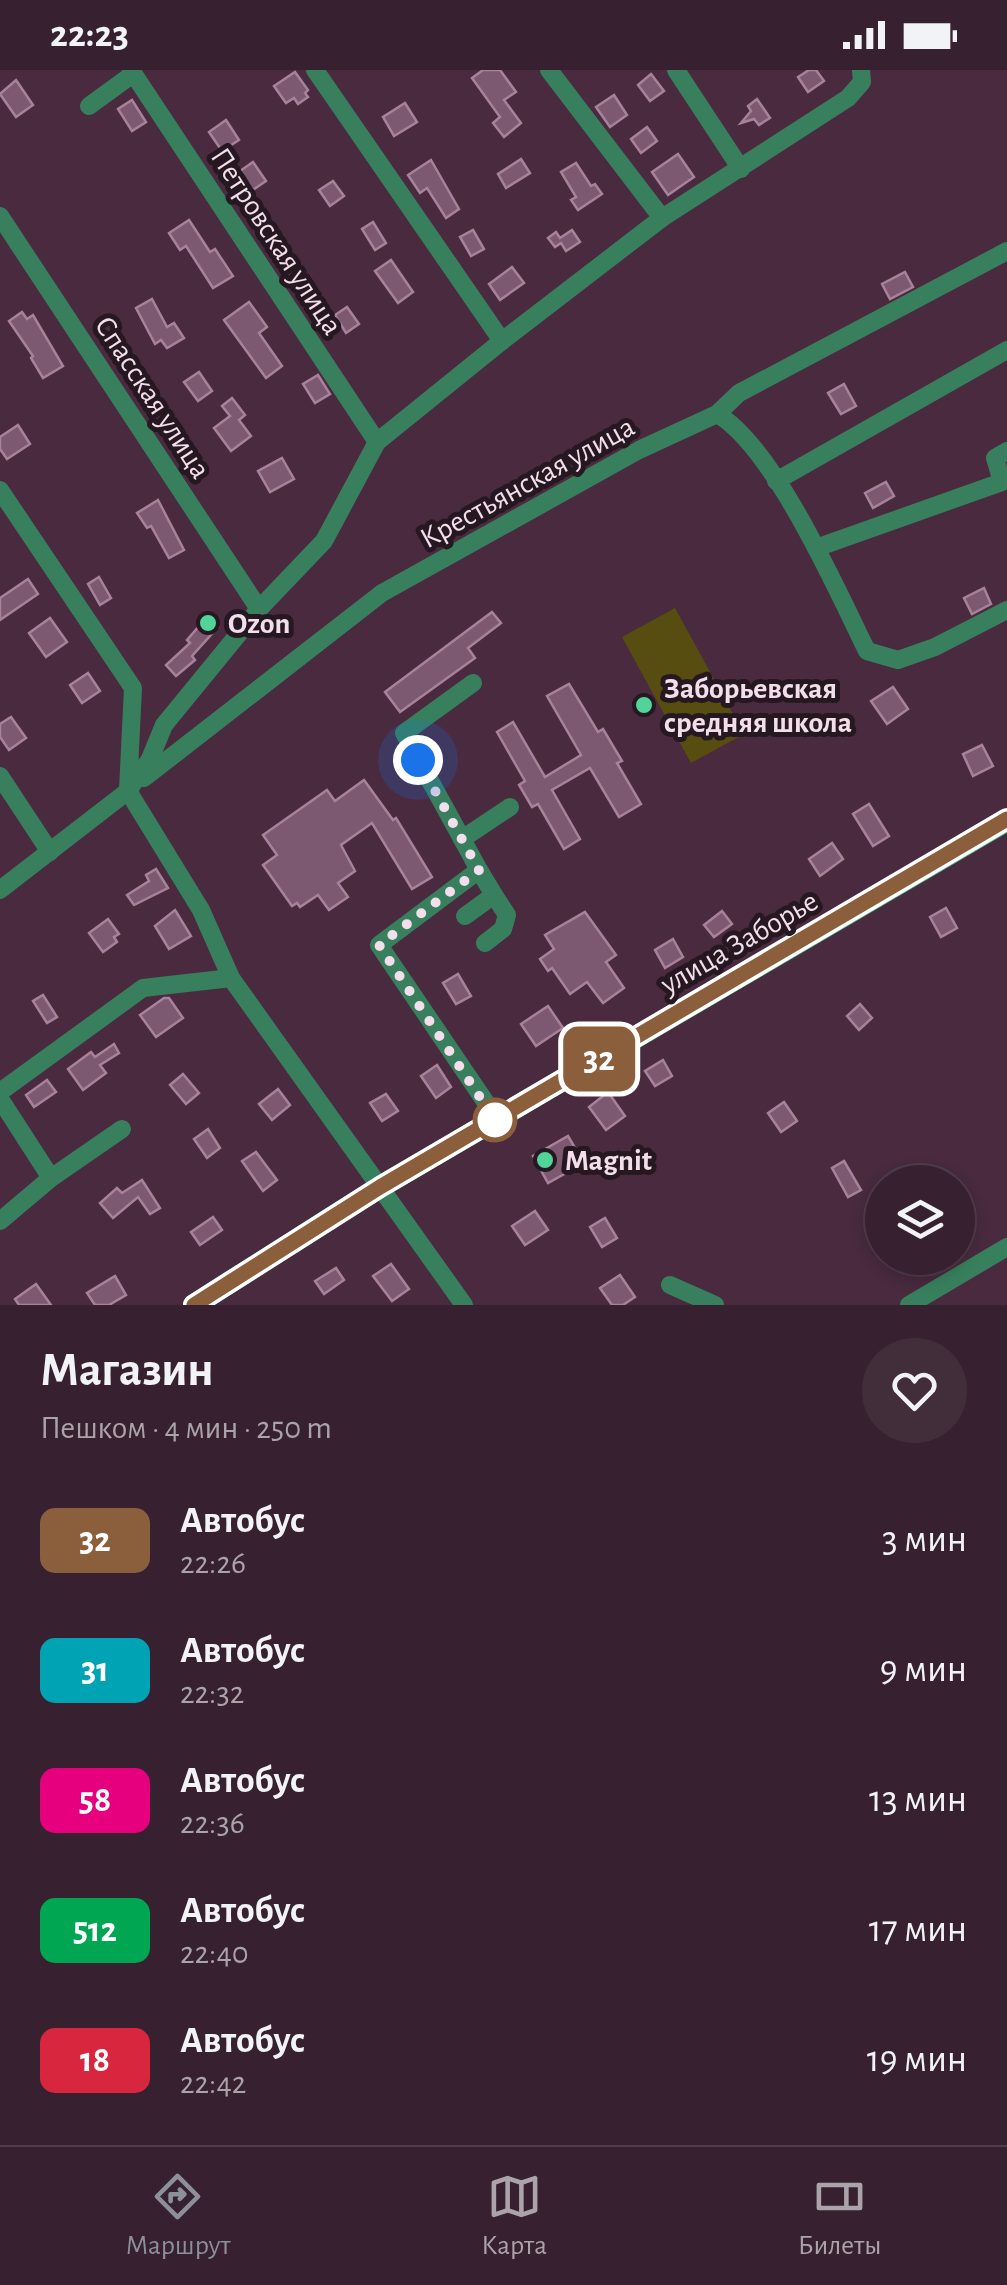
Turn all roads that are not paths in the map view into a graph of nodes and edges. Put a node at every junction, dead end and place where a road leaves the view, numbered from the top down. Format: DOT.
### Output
graph roads {
  1 [pos="316,70"];
  2 [pos="549,70"];
  3 [pos="676,70"];
  4 [pos="132,72"];
  5 [pos="862,76"];
  6 [pos="89,106"];
  7 [pos="740,169"];
  8 [pos="0,216"];
  9 [pos="662,218"];
  10 [pos="1007,251"];
  11 [pos="502,341"];
  12 [pos="1007,350"];
  13 [pos="717,414"];
  14 [pos="377,442"];
  15 [pos="1007,451"];
  16 [pos="776,481"];
  17 [pos="0,490"];
  18 [pos="816,548"];
  19 [pos="260,608"];
  20 [pos="1007,610"];
  21 [pos="472,682"];
  22 [pos="0,776"];
  23 [pos="128,791"];
  24 [pos="510,807"];
  25 [pos="1007,820"];
  26 [pos="462,839"];
  27 [pos="50,852"];
  28 [pos="479,870"];
  29 [pos="0,890"];
  30 [pos="494,894"];
  31 [pos="465,916"];
  32 [pos="485,943"];
  33 [pos="232,978"];
  34 [pos="0,1096"];
  35 [pos="496,1119"];
  36 [pos="122,1129"];
  37 [pos="51,1178"];
  38 [pos="380,1187"];
  39 [pos="0,1221"];
  40 [pos="1007,1247"];
  41 [pos="670,1285"];
  42 [pos="194,1305"];
  43 [pos="464,1305"];
  44 [pos="715,1305"];
  45 [pos="909,1305"];
  1 -- 11 [label="street"];
  2 -- 9 [label="street"];
  3 -- 7 [label="street"];
  4 -- 6 [label="street"];
  4 -- 14 [label="street, Петровская улица"];
  5 -- 7 [label="street"];
  7 -- 9 [label="street"];
  8 -- 19 [label="street, Спасская улица"];
  9 -- 11 [label="street"];
  10 -- 13 [label="street, Крестьянская улица"];
  11 -- 14 [label="street"];
  12 -- 16 [label="street"];
  13 -- 16 [label="street"];
  13 -- 23 [label="street, Крестьянская улица"];
  14 -- 19 [label="street"];
  15 -- 18 [label="street"];
  16 -- 18 [label="street"];
  17 -- 23 [label="street"];
  18 -- 20 [label="street"];
  19 -- 23 [label="street"];
  21 -- 26 [label="street"];
  22 -- 27 [label="street"];
  23 -- 27 [label="street, Крестьянская улица"];
  23 -- 33 [label="street"];
  24 -- 26 [label="street"];
  25 -- 35 [label="main road, улица Заборье"];
  26 -- 28 [label="street"];
  27 -- 29 [label="street, Крестьянская улица"];
  28 -- 30 [label="street"];
  28 -- 35 [label="street"];
  30 -- 31 [label="street"];
  30 -- 32 [label="street"];
  33 -- 34 [label="street"];
  33 -- 38 [label="street"];
  34 -- 37 [label="street"];
  35 -- 38 [label="main road, улица Заборье"];
  36 -- 37 [label="street"];
  37 -- 39 [label="street"];
  38 -- 42 [label="main road, улица Заборье"];
  38 -- 43 [label="street"];
  40 -- 45 [label="street"];
  41 -- 44 [label="street"];
}
